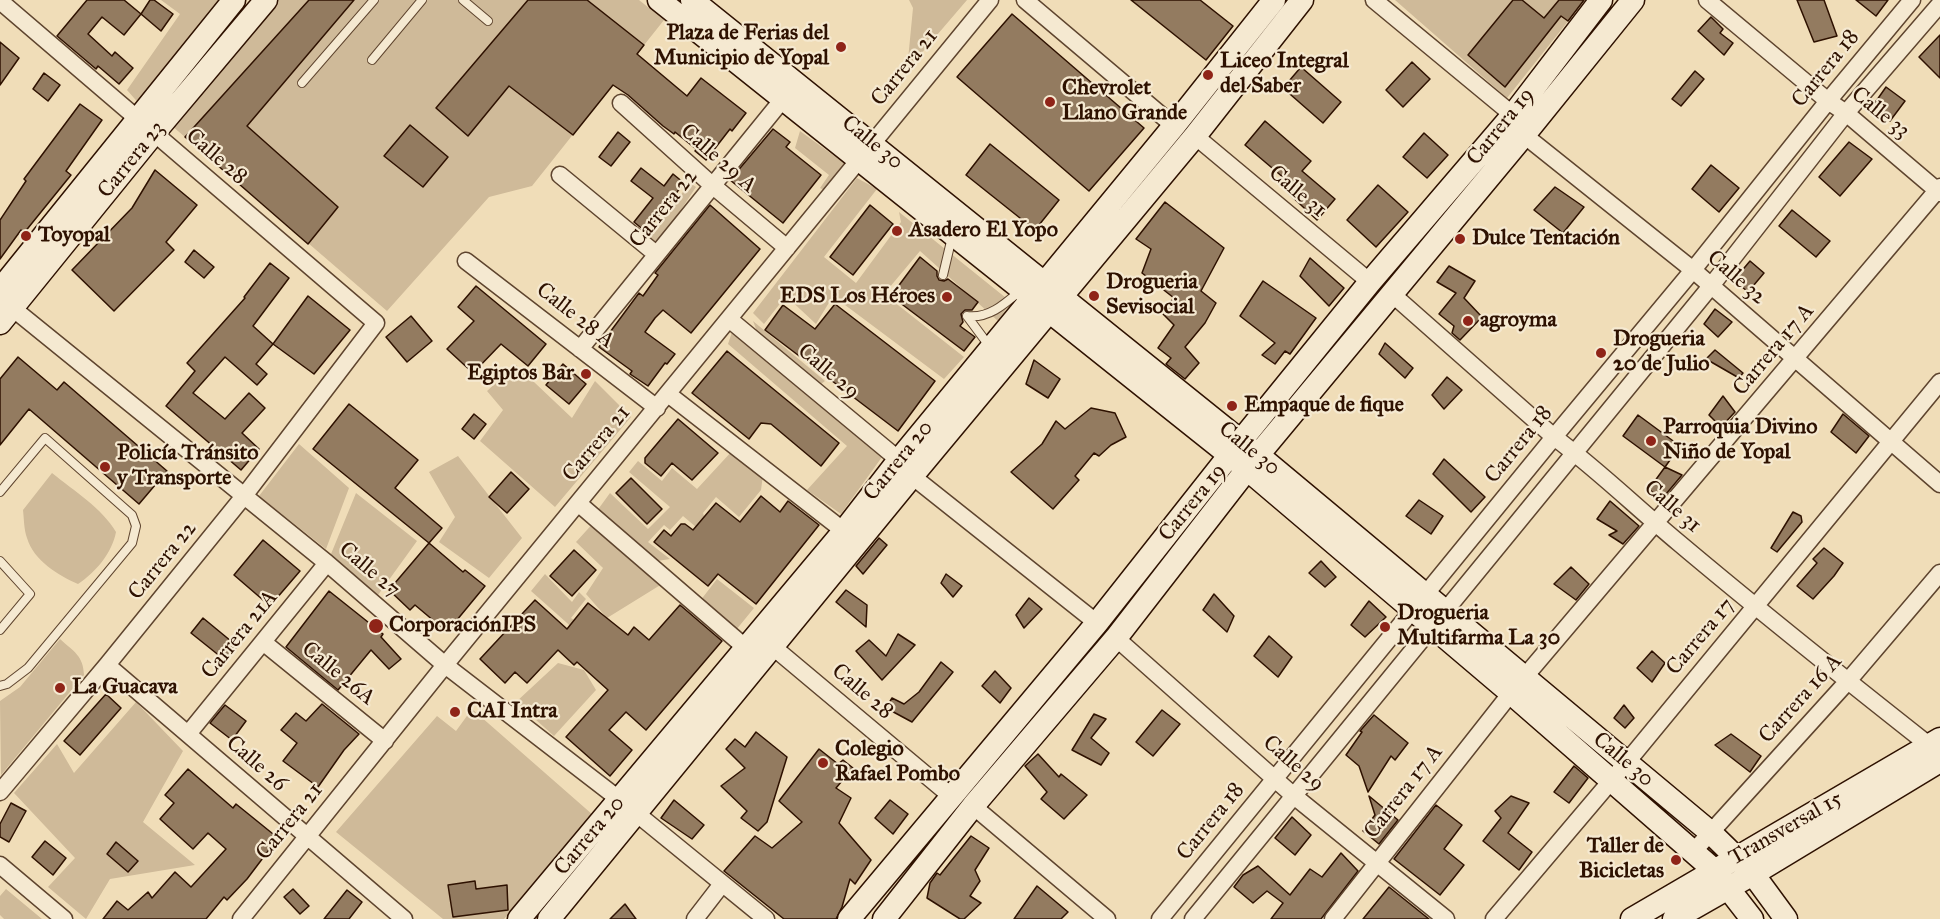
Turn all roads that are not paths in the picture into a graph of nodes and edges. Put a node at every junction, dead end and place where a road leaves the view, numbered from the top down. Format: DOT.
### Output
graph roads {
  1 [pos="234,0"];
  2 [pos="266,0"];
  3 [pos="374,0"];
  4 [pos="423,0"];
  5 [pos="463,0"];
  6 [pos="659,0"];
  7 [pos="692,0"];
  8 [pos="990,0"];
  9 [pos="1025,0"];
  10 [pos="1274,0"];
  11 [pos="1302,0"];
  12 [pos="1374,0"];
  13 [pos="1602,0"];
  14 [pos="1633,0"];
  15 [pos="1707,0"];
  16 [pos="1912,0"];
  17 [pos="0,1"];
  18 [pos="1940,4"];
  19 [pos="488,21"];
  20 [pos="372,60"];
  21 [pos="302,83"];
  22 [pos="783,99"];
  23 [pos="1828,100"];
  24 [pos="621,103"];
  25 [pos="1846,113"];
  26 [pos="1513,115"];
  27 [pos="145,126"];
  28 [pos="1174,126"];
  29 [pos="1524,135"];
  30 [pos="1195,136"];
  31 [pos="866,151"];
  32 [pos="560,175"];
  33 [pos="712,185"];
  34 [pos="1939,190"];
  35 [pos="952,234"];
  36 [pos="787,248"];
  37 [pos="657,254"];
  38 [pos="466,261"];
  39 [pos="1693,270"];
  40 [pos="943,275"];
  41 [pos="1370,282"];
  42 [pos="1711,286"];
  43 [pos="1033,289"];
  44 [pos="1392,294"];
  45 [pos="1056,304"];
  46 [pos="3,305"];
  47 [pos="729,319"];
  48 [pos="376,323"];
  49 [pos="991,348"];
  50 [pos="580,349"];
  51 [pos="1795,359"];
  52 [pos="1940,382"];
  53 [pos="668,394"];
  54 [pos="657,408"];
  55 [pos="1554,437"];
  56 [pos="1891,442"];
  57 [pos="1575,452"];
  58 [pos="1244,456"];
  59 [pos="905,468"];
  60 [pos="1940,484"];
  61 [pos="0,492"];
  62 [pos="244,496"];
  63 [pos="578,503"];
  64 [pos="1656,524"];
  65 [pos="844,531"];
  66 [pos="0,561"];
  67 [pos="327,563"];
  68 [pos="1940,573"];
  69 [pos="1420,603"];
  70 [pos="1755,607"];
  71 [pos="1439,619"];
  72 [pos="1097,623"];
  73 [pos="0,630"];
  74 [pos="1116,638"];
  75 [pos="263,642"];
  76 [pos="772,646"];
  77 [pos="746,648"];
  78 [pos="107,665"];
  79 [pos="445,665"];
  80 [pos="1848,681"];
  81 [pos="0,686"];
  82 [pos="1518,686"];
  83 [pos="188,734"];
  84 [pos="385,741"];
  85 [pos="1936,749"];
  86 [pos="1626,762"];
  87 [pos="1275,779"];
  88 [pos="1610,780"];
  89 [pos="0,792"];
  90 [pos="951,796"];
  91 [pos="1294,796"];
  92 [pos="973,806"];
  93 [pos="627,807"];
  94 [pos="1710,832"];
  95 [pos="307,837"];
  96 [pos="1693,852"];
  97 [pos="1738,856"];
  98 [pos="1377,863"];
  99 [pos="0,865"];
  100 [pos="1714,870"];
  101 [pos="1753,874"];
  102 [pos="722,884"];
  103 [pos="1729,887"];
  104 [pos="64,919"];
  105 [pos="241,919"];
  106 [pos="404,919"];
  107 [pos="519,919"];
  108 [pos="549,919"];
  109 [pos="695,919"];
  110 [pos="766,919"];
  111 [pos="849,919"];
  112 [pos="884,919"];
  113 [pos="1107,919"];
  114 [pos="1160,919"];
  115 [pos="1193,919"];
  116 [pos="1333,919"];
  117 [pos="1446,919"];
  118 [pos="1494,919"];
  119 [pos="1632,919"];
  120 [pos="1674,919"];
  121 [pos="1752,919"];
  122 [pos="1786,919"];
  1 -- 27 [label="main road, Carrera 23"];
  2 -- 27 [label="main road, Carrera 23"];
  3 -- 21 [label="lane"];
  4 -- 20 [label="lane"];
  5 -- 19 [label="lane"];
  6 -- 22 [label="main road, Calle 30"];
  7 -- 31 [label="main road, Calle 30"];
  8 -- 31 [label="street, Carrera 21"];
  9 -- 28 [label="street"];
  10 -- 28 [label="main road, Carrera 20"];
  11 -- 30 [label="main road, Carrera 20"];
  12 -- 26 [label="street"];
  13 -- 26 [label="main road, Carrera 19"];
  14 -- 29 [label="main road, Carrera 19"];
  15 -- 23 [label="street, Calle 33"];
  16 -- 23 [label="street, Carrera 18"];
  17 -- 27 [label="street, Calle 28"];
  18 -- 25 [label="street, Carrera 18"];
  22 -- 31 [label="main road, Calle 30"];
  22 -- 33 [label="street, Carrera 22"];
  23 -- 25 [label="street, Calle 33"];
  23 -- 39 [label="street, Carrera 18"];
  24 -- 33 [label="street, Calle 29 A"];
  25 -- 34 [label="street, Calle 33"];
  25 -- 42 [label="street, Carrera 18"];
  26 -- 41 [label="main road, Carrera 19"];
  27 -- 46 [label="main road, Carrera 23"];
  27 -- 48 [label="street, Calle 28"];
  28 -- 43 [label="main road, Carrera 20"];
  29 -- 39 [label="street, Calle 32"];
  29 -- 44 [label="main road, Carrera 19"];
  30 -- 41 [label="street, Calle 31"];
  30 -- 45 [label="main road, Carrera 20"];
  31 -- 35 [label="main road, Calle 30"];
  31 -- 36 [label="street, Carrera 21"];
  31 -- 43 [label="main road, Calle 30"];
  32 -- 37 [label="street"];
  33 -- 36 [label="street, Calle 29 A"];
  33 -- 37 [label="street, Carrera 22"];
  34 -- 51 [label="street, Carrera 17 A"];
  35 -- 40 [label="lane"];
  35 -- 43 [label="main road, Calle 30"];
  36 -- 47 [label="street, Carrera 21"];
  37 -- 50 [label="street, Carrera 22"];
  38 -- 50 [label="street, Calle 28 A"];
  39 -- 42 [label="street, Calle 32"];
  39 -- 55 [label="street, Carrera 18"];
  41 -- 58 [label="main road, Carrera 19"];
  42 -- 51 [label="street, Calle 32"];
  42 -- 57 [label="street, Carrera 18"];
  43 -- 45 [label="main road, Calle 30"];
  43 -- 49 [label="main road, Carrera 20"];
  43 -- 49 [label="lane"];
  44 -- 55 [label="street, Calle 31"];
  44 -- 58 [label="main road, Carrera 19"];
  45 -- 58 [label="main road, Calle 30"];
  45 -- 59 [label="main road, Carrera 20"];
  46 -- 62 [label="street, Calle 27"];
  47 -- 53 [label="street, Carrera 21"];
  47 -- 59 [label="street, Calle 29"];
  48 -- 62 [label="street, Carrera 22"];
  49 -- 59 [label="main road, Carrera 20"];
  50 -- 54 [label="street, Calle 28 A"];
  51 -- 56 [label="street, Calle 32"];
  51 -- 64 [label="street, Carrera 17 A"];
  52 -- 56 [label="street, Carrera 17"];
  53 -- 54 [label="street, Carrera 21"];
  53 -- 65 [label="street"];
  54 -- 63 [label="street, Carrera 21"];
  55 -- 57 [label="street, Calle 31"];
  55 -- 69 [label="street, Carrera 18"];
  56 -- 60 [label="street, Calle 32"];
  56 -- 70 [label="street, Carrera 17"];
  57 -- 64 [label="street, Calle 31"];
  57 -- 71 [label="street, Carrera 18"];
  58 -- 69 [label="main road, Calle 30"];
  58 -- 72 [label="main road, Carrera 19"];
  58 -- 74 [label="main road, Carrera 19"];
  59 -- 65 [label="main road, Carrera 20"];
  59 -- 72 [label="street, Calle 29"];
  59 -- 76 [label="main road, Carrera 20"];
  61 -- 81 [label="lane"];
  62 -- 67 [label="street, Calle 27"];
  62 -- 78 [label="street, Carrera 22"];
  63 -- 77 [label="street"];
  63 -- 79 [label="street, Carrera 21"];
  64 -- 70 [label="street, Calle 31"];
  64 -- 82 [label="street, Carrera 17 A"];
  65 -- 77 [label="main road, Carrera 20"];
  66 -- 73 [label="lane"];
  67 -- 75 [label="street, Carrera 21A"];
  67 -- 79 [label="street, Calle 27"];
  68 -- 80 [label="street, Carrera 16 A"];
  69 -- 71 [label="main road, Calle 30"];
  69 -- 87 [label="street, Carrera 18"];
  70 -- 80 [label="street, Calle 31"];
  70 -- 86 [label="street, Carrera 17"];
  71 -- 82 [label="main road, Calle 30"];
  71 -- 91 [label="street, Carrera 18"];
  72 -- 90 [label="main road, Carrera 19"];
  74 -- 87 [label="street, Calle 29"];
  74 -- 92 [label="main road, Carrera 19"];
  75 -- 83 [label="street, Carrera 21A"];
  75 -- 84 [label="street, Calle 26A"];
  76 -- 90 [label="street, Calle 28"];
  76 -- 93 [label="main road, Carrera 20"];
  77 -- 93 [label="main road, Carrera 20"];
  78 -- 83 [label="street, Calle 26"];
  78 -- 89 [label="street, Carrera 22"];
  79 -- 84 [label="street, Carrera 21"];
  79 -- 93 [label="street, Calle 27"];
  80 -- 85 [label="street, Calle 31"];
  80 -- 94 [label="street, Carrera 16 A"];
  82 -- 86 [label="main road, Calle 30"];
  82 -- 88 [label="main road, Calle 30"];
  82 -- 98 [label="street, Carrera 17 A"];
  83 -- 95 [label="street, Calle 26"];
  84 -- 95 [label="street, Carrera 21"];
  85 -- 97 [label="main road, Transversal 15"];
  85 -- 101 [label="main road, Transversal 15"];
  86 -- 88 [label="street, Carrera 17"];
  86 -- 94 [label="main road, Calle 30"];
  87 -- 91 [label="street, Calle 29"];
  87 -- 114 [label="street, Carrera 18"];
  88 -- 96 [label="main road, Calle 30"];
  88 -- 118 [label="street, Carrera 17"];
  90 -- 111 [label="main road, Carrera 19"];
  91 -- 98 [label="street, Calle 29"];
  91 -- 115 [label="street, Carrera 18"];
  92 -- 112 [label="main road, Carrera 19"];
  92 -- 113 [label="street"];
  93 -- 102 [label="street, Calle 27"];
  93 -- 107 [label="main road, Carrera 20"];
  93 -- 108 [label="main road, Carrera 20"];
  94 -- 96 [label="street, Carrera 16 A"];
  94 -- 97 [label="main road, Calle 30"];
  95 -- 105 [label="street, Carrera 21"];
  95 -- 106 [label="street, Calle 26"];
  96 -- 100 [label="main road, Calle 30"];
  97 -- 100 [label="main road, Transversal 15"];
  97 -- 101 [label="main road, Calle 30"];
  98 -- 116 [label="street, Carrera 17 A"];
  98 -- 117 [label="street, Calle 29"];
  99 -- 104 [label="street"];
  100 -- 103 [label="main road, Calle 30"];
  100 -- 119 [label="main road, Transversal 15"];
  101 -- 103 [label="main road, Transversal 15"];
  101 -- 122 [label="main road, Calle 30"];
  102 -- 109 [label="street"];
  102 -- 110 [label="street, Calle 27"];
  103 -- 120 [label="main road, Transversal 15"];
  103 -- 121 [label="main road, Calle 30"];
}
